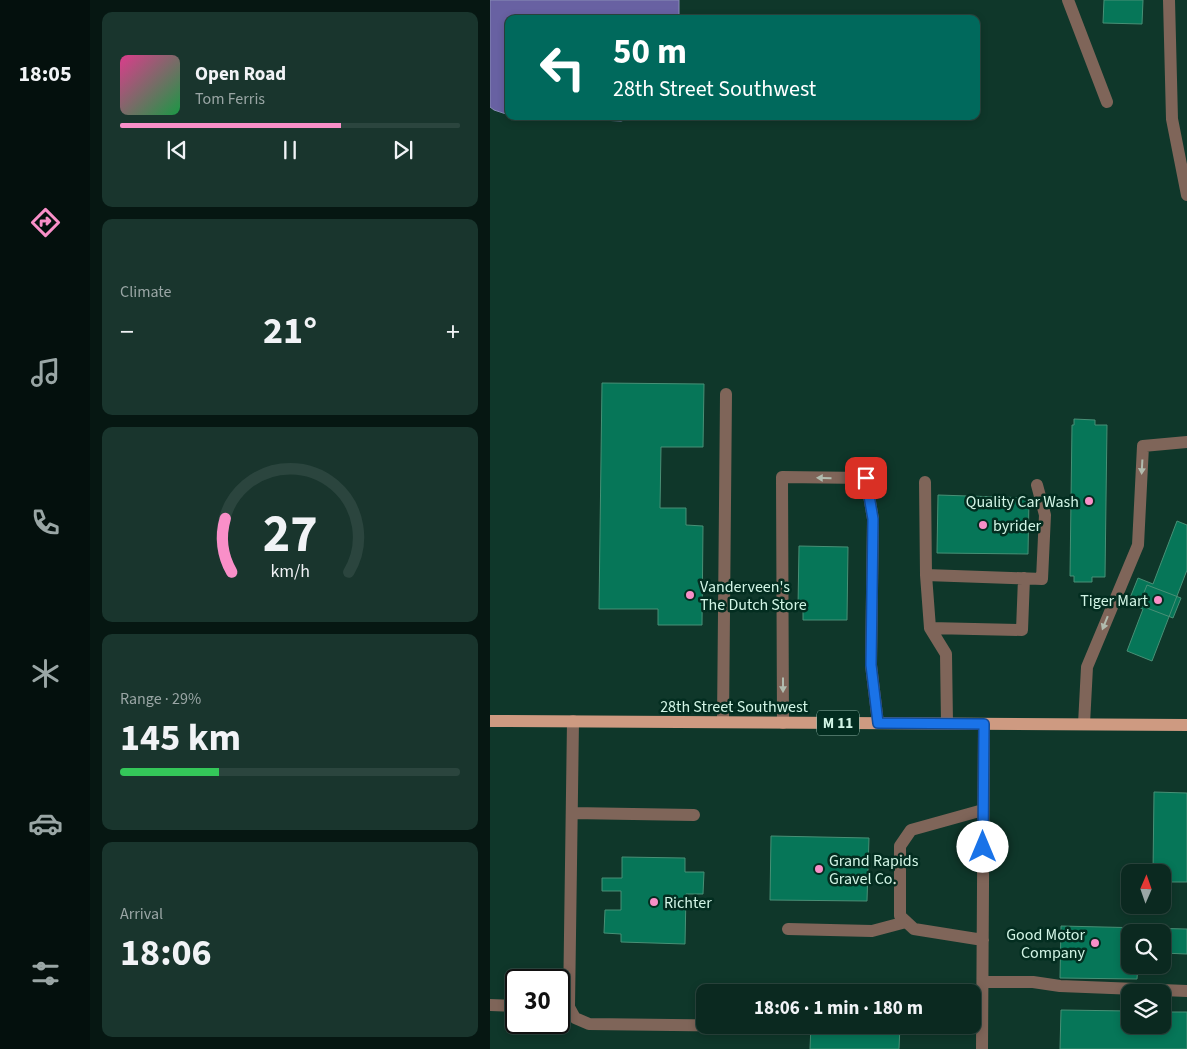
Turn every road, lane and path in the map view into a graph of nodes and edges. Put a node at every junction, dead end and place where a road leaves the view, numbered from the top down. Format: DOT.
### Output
graph roads {
  1 [pos="1068,0"];
  2 [pos="1169,0"];
  3 [pos="1107,102"];
  4 [pos="1187,195"];
  5 [pos="726,394"];
  6 [pos="1187,442"];
  7 [pos="925,482"];
  8 [pos="1037,485"];
  9 [pos="926,575"];
  10 [pos="1024,578"];
  11 [pos="930,628"];
  12 [pos="490,721"];
  13 [pos="573,721"];
  14 [pos="723,722"];
  15 [pos="783,722"];
  16 [pos="878,723"];
  17 [pos="948,723"];
  18 [pos="984,724"];
  19 [pos="1084,724"];
  20 [pos="1187,724"];
  21 [pos="983,810"];
  22 [pos="572,813"];
  23 [pos="694,815"];
  24 [pos="906,922"];
  25 [pos="788,928"];
  26 [pos="983,940"];
  27 [pos="566,969"];
  28 [pos="982,982"];
  29 [pos="1187,991"];
  30 [pos="490,1005"];
  31 [pos="505,1006"];
  32 [pos="570,1013"];
  33 [pos="696,1025"];
  34 [pos="982,1049"];
  1 -- 3 [label="street"];
  2 -- 4 [label="street"];
  5 -- 14 [label="street"];
  6 -- 19 [label="street, one-way"];
  7 -- 9 [label="street"];
  8 -- 10 [label="street"];
  9 -- 10 [label="street"];
  9 -- 11 [label="street"];
  10 -- 11 [label="street"];
  11 -- 17 [label="street"];
  12 -- 13 [label="main road, 28th Street Southwest / M 11"];
  13 -- 14 [label="main road, 28th Street Southwest / M 11"];
  13 -- 22 [label="street"];
  14 -- 15 [label="main road, 28th Street Southwest / M 11"];
  15 -- 16 [label="main road, 28th Street Southwest / M 11"];
  16 -- 15 [label="street, one-way"];
  16 -- 17 [label="main road, 28th Street Southwest / M 11"];
  17 -- 18 [label="main road, 28th Street Southwest / M 11"];
  18 -- 19 [label="main road, 28th Street Southwest / M 11"];
  18 -- 21 [label="street"];
  19 -- 20 [label="main road, 28th Street Southwest / M 11"];
  21 -- 24 [label="street"];
  21 -- 26 [label="street"];
  22 -- 23 [label="street"];
  22 -- 27 [label="street"];
  24 -- 25 [label="street"];
  24 -- 26 [label="street"];
  26 -- 28 [label="street"];
  28 -- 29 [label="street"];
  28 -- 34 [label="street"];
  30 -- 31 [label="street"];
  32 -- 33 [label="street"];
}
